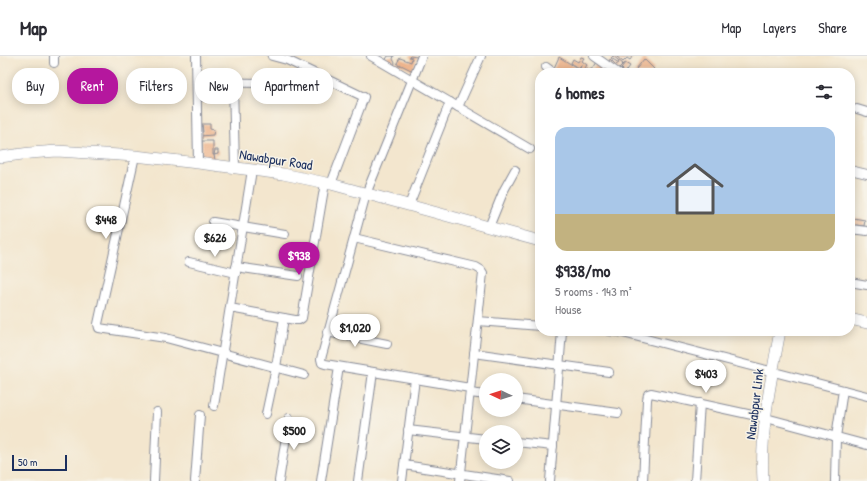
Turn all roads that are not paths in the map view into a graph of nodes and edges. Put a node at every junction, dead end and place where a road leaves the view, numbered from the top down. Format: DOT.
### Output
graph roads {
  1 [pos="196,56"];
  2 [pos="272,56"];
  3 [pos="371,56"];
  4 [pos="422,56"];
  5 [pos="481,56"];
  6 [pos="594,56"];
  7 [pos="196,68"];
  8 [pos="611,68"];
  9 [pos="412,79"];
  10 [pos="450,102"];
  11 [pos="197,104"];
  12 [pos="234,104"];
  13 [pos="458,107"];
  14 [pos="856,109"];
  15 [pos="867,112"];
  16 [pos="530,149"];
  17 [pos="135,156"];
  18 [pos="0,157"];
  19 [pos="198,163"];
  20 [pos="235,168"];
  21 [pos="252,170"];
  22 [pos="515,170"];
  23 [pos="855,171"];
  24 [pos="867,174"];
  25 [pos="328,184"];
  26 [pos="366,194"];
  27 [pos="409,205"];
  28 [pos="213,222"];
  29 [pos="243,227"];
  30 [pos="489,227"];
  31 [pos="855,230"];
  32 [pos="867,231"];
  33 [pos="285,234"];
  34 [pos="354,238"];
  35 [pos="535,240"];
  36 [pos="189,262"];
  37 [pos="236,270"];
  38 [pos="298,276"];
  39 [pos="855,283"];
  40 [pos="867,285"];
  41 [pos="230,308"];
  42 [pos="284,318"];
  43 [pos="855,320"];
  44 [pos="478,321"];
  45 [pos="867,322"];
  46 [pos="535,326"];
  47 [pos="328,332"];
  48 [pos="562,336"];
  49 [pos="634,336"];
  50 [pos="779,336"];
  51 [pos="387,344"];
  52 [pos="223,353"];
  53 [pos="474,353"];
  54 [pos="560,365"];
  55 [pos="340,367"];
  56 [pos="276,368"];
  57 [pos="373,372"];
  58 [pos="609,372"];
  59 [pos="772,372"];
  60 [pos="304,375"];
  61 [pos="415,379"];
  62 [pos="470,390"];
  63 [pos="843,390"];
  64 [pos="479,393"];
  65 [pos="867,396"];
  66 [pos="523,400"];
  67 [pos="700,403"];
  68 [pos="556,405"];
  69 [pos="214,406"];
  70 [pos="157,412"];
  71 [pos="618,413"];
  72 [pos="266,414"];
  73 [pos="200,415"];
  74 [pos="289,418"];
  75 [pos="766,418"];
  76 [pos="408,430"];
  77 [pos="465,436"];
  78 [pos="479,437"];
  79 [pos="836,437"];
  80 [pos="523,443"];
  81 [pos="867,444"];
  82 [pos="553,446"];
  83 [pos="404,465"];
  84 [pos="461,477"];
  85 [pos="154,481"];
  86 [pos="196,481"];
  87 [pos="279,481"];
  88 [pos="321,481"];
  89 [pos="358,481"];
  90 [pos="402,481"];
  91 [pos="510,481"];
  92 [pos="550,481"];
  93 [pos="643,481"];
  94 [pos="695,481"];
  95 [pos="763,481"];
  96 [pos="835,481"];
  1 -- 7 [label="street"];
  2 -- 25 [label="street"];
  3 -- 9 [label="street"];
  4 -- 9 [label="street"];
  5 -- 13 [label="street"];
  6 -- 8 [label="street"];
  9 -- 10 [label="street"];
  9 -- 26 [label="street"];
  10 -- 13 [label="street"];
  10 -- 27 [label="street"];
  11 -- 19 [label="street"];
  12 -- 20 [label="street"];
  13 -- 16 [label="street"];
  14 -- 15 [label="street"];
  17 -- 18 [label="street, Nawabpur Road"];
  17 -- 19 [label="street, Nawabpur Road"];
  17 -- 52 [label="street"];
  19 -- 20 [label="street, Nawabpur Road"];
  20 -- 21 [label="street, Nawabpur Road"];
  21 -- 25 [label="street, Nawabpur Road"];
  21 -- 29 [label="street"];
  22 -- 30 [label="street"];
  23 -- 24 [label="street"];
  25 -- 26 [label="street, Nawabpur Road"];
  25 -- 42 [label="street"];
  26 -- 27 [label="street, Nawabpur Road"];
  26 -- 34 [label="street"];
  27 -- 30 [label="street, Nawabpur Road"];
  28 -- 29 [label="street"];
  29 -- 33 [label="street"];
  29 -- 37 [label="street"];
  30 -- 35 [label="street, Nawabpur Road"];
  31 -- 32 [label="street"];
  34 -- 44 [label="street"];
  34 -- 47 [label="street"];
  36 -- 37 [label="street"];
  37 -- 38 [label="street"];
  37 -- 41 [label="street"];
  39 -- 40 [label="street"];
  41 -- 42 [label="street"];
  41 -- 52 [label="street"];
  42 -- 56 [label="street"];
  43 -- 45 [label="street"];
  44 -- 46 [label="street"];
  44 -- 53 [label="street"];
  47 -- 51 [label="street"];
  47 -- 55 [label="street"];
  48 -- 54 [label="street"];
  49 -- 59 [label="street"];
  50 -- 59 [label="street, Nawabpur Link"];
  52 -- 56 [label="street"];
  52 -- 69 [label="street"];
  53 -- 54 [label="street"];
  53 -- 62 [label="street"];
  54 -- 58 [label="street"];
  54 -- 68 [label="street"];
  55 -- 57 [label="street"];
  55 -- 88 [label="street"];
  56 -- 60 [label="street"];
  56 -- 72 [label="street"];
  57 -- 61 [label="street"];
  57 -- 89 [label="street"];
  59 -- 63 [label="street"];
  59 -- 75 [label="street, Nawabpur Link"];
  61 -- 62 [label="street"];
  61 -- 76 [label="street"];
  62 -- 64 [label="street"];
  62 -- 77 [label="street"];
  63 -- 65 [label="street"];
  63 -- 79 [label="street"];
  66 -- 68 [label="street"];
  67 -- 75 [label="street"];
  67 -- 93 [label="street"];
  67 -- 94 [label="street"];
  68 -- 71 [label="street"];
  68 -- 82 [label="street"];
  70 -- 85 [label="street"];
  73 -- 86 [label="street"];
  74 -- 87 [label="street"];
  75 -- 79 [label="street"];
  75 -- 95 [label="street, Nawabpur Link"];
  76 -- 77 [label="street"];
  76 -- 83 [label="street"];
  77 -- 78 [label="street"];
  77 -- 84 [label="street"];
  79 -- 81 [label="street"];
  79 -- 96 [label="street"];
  80 -- 82 [label="street"];
  82 -- 92 [label="street"];
  83 -- 84 [label="street"];
  83 -- 90 [label="street"];
  84 -- 91 [label="street"];
}
